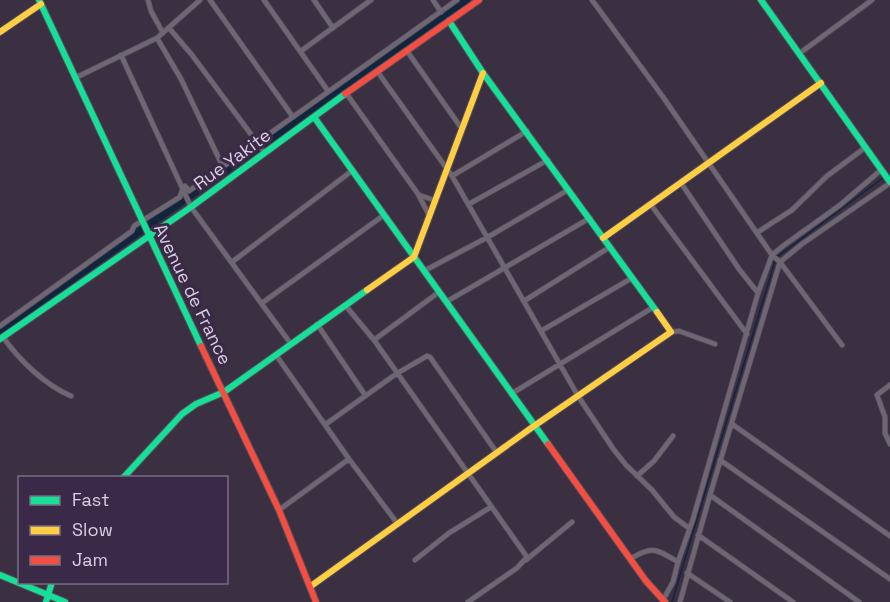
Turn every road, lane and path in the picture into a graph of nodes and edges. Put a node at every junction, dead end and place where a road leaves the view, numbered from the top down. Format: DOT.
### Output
graph roads {
  1 [pos="148,0"];
  2 [pos="200,0"];
  3 [pos="210,0"];
  4 [pos="264,0"];
  5 [pos="314,0"];
  6 [pos="433,0"];
  7 [pos="457,0"];
  8 [pos="479,0"];
  9 [pos="592,0"];
  10 [pos="761,0"];
  11 [pos="872,0"];
  12 [pos="42,1"];
  13 [pos="368,1"];
  14 [pos="441,12"];
  15 [pos="449,21"];
  16 [pos="169,28"];
  17 [pos="333,28"];
  18 [pos="0,32"];
  19 [pos="163,33"];
  20 [pos="158,38"];
  21 [pos="300,51"];
  22 [pos="407,51"];
  23 [pos="800,53"];
  24 [pos="121,55"];
  25 [pos="377,71"];
  26 [pos="483,73"];
  27 [pos="75,78"];
  28 [pos="820,83"];
  29 [pos="328,91"];
  30 [pos="346,93"];
  31 [pos="294,117"];
  32 [pos="314,117"];
  33 [pos="462,129"];
  34 [pos="527,131"];
  35 [pos="258,142"];
  36 [pos="866,147"];
  37 [pos="266,153"];
  38 [pos="548,160"];
  39 [pos="708,163"];
  40 [pos="223,167"];
  41 [pos="353,170"];
  42 [pos="882,171"];
  43 [pos="450,173"];
  44 [pos="889,181"];
  45 [pos="681,183"];
  46 [pos="183,187"];
  47 [pos="568,190"];
  48 [pos="418,194"];
  49 [pos="436,201"];
  50 [pos="469,204"];
  51 [pos="651,205"];
  52 [pos="191,206"];
  53 [pos="384,215"];
  54 [pos="430,217"];
  55 [pos="590,218"];
  56 [pos="142,222"];
  57 [pos="758,232"];
  58 [pos="148,234"];
  59 [pos="488,237"];
  60 [pos="603,238"];
  61 [pos="610,247"];
  62 [pos="772,255"];
  63 [pos="414,257"];
  64 [pos="232,262"];
  65 [pos="780,262"];
  66 [pos="506,268"];
  67 [pos="424,271"];
  68 [pos="632,278"];
  69 [pos="439,292"];
  70 [pos="758,293"];
  71 [pos="524,301"];
  72 [pos="446,302"];
  73 [pos="262,303"];
  74 [pos="345,304"];
  75 [pos="652,308"];
  76 [pos="317,324"];
  77 [pos="0,326"];
  78 [pos="541,331"];
  79 [pos="671,332"];
  80 [pos="747,334"];
  81 [pos="1,338"];
  82 [pos="374,340"];
  83 [pos="291,344"];
  84 [pos="715,344"];
  85 [pos="842,345"];
  86 [pos="276,355"];
  87 [pos="561,364"];
  88 [pos="396,374"];
  89 [pos="890,385"];
  90 [pos="224,392"];
  91 [pos="511,394"];
  92 [pos="365,395"];
  93 [pos="71,396"];
  94 [pos="579,396"];
  95 [pos="326,424"];
  96 [pos="732,424"];
  97 [pos="534,426"];
  98 [pos="673,436"];
  99 [pos="890,444"];
  100 [pos="497,453"];
  101 [pos="349,459"];
  102 [pos="720,460"];
  103 [pos="467,474"];
  104 [pos="124,476"];
  105 [pos="637,476"];
  106 [pos="710,495"];
  107 [pos="490,507"];
  108 [pos="279,510"];
  109 [pos="572,522"];
  110 [pos="397,523"];
  111 [pos="688,528"];
  112 [pos="698,535"];
  113 [pos="890,536"];
  114 [pos="630,559"];
  115 [pos="415,560"];
  116 [pos="526,560"];
  117 [pos="678,562"];
  118 [pos="687,573"];
  119 [pos="0,574"];
  120 [pos="890,579"];
  121 [pos="18,583"];
  122 [pos="20,584"];
  123 [pos="311,586"];
  124 [pos="47,598"];
  125 [pos="664,601"];
  126 [pos="66,602"];
  127 [pos="316,602"];
  128 [pos="468,602"];
  129 [pos="680,602"];
  130 [pos="730,602"];
  131 [pos="793,602"];
  132 [pos="859,602"];
  1 -- 19 [label="street"];
  2 -- 16 [label="street"];
  3 -- 31 [label="street"];
  4 -- 21 [label="street"];
  5 -- 17 [label="street"];
  6 -- 14 [label="street"];
  7 -- 14 [label="street"];
  8 -- 15 [label="street, Rue Yakite"];
  9 -- 39 [label="street"];
  10 -- 23 [label="street"];
  11 -- 23 [label="street"];
  12 -- 18 [label="street"];
  12 -- 27 [label="street, Avenue de France"];
  13 -- 17 [label="street"];
  14 -- 29 [label="street"];
  15 -- 22 [label="street, Rue Yakite"];
  15 -- 26 [label="street"];
  16 -- 19 [label="street"];
  16 -- 35 [label="street"];
  17 -- 21 [label="street"];
  19 -- 20 [label="street"];
  20 -- 24 [label="street"];
  20 -- 40 [label="street"];
  21 -- 29 [label="street"];
  22 -- 25 [label="street, Rue Yakite"];
  22 -- 33 [label="street"];
  23 -- 28 [label="street"];
  24 -- 27 [label="street"];
  24 -- 46 [label="street"];
  25 -- 30 [label="street, Rue Yakite"];
  25 -- 43 [label="street"];
  26 -- 33 [label="street"];
  26 -- 34 [label="street"];
  27 -- 56 [label="street, Avenue de France"];
  28 -- 36 [label="street"];
  28 -- 39 [label="street"];
  29 -- 31 [label="street"];
  30 -- 32 [label="street, Rue Yakite"];
  30 -- 48 [label="street"];
  31 -- 35 [label="street"];
  32 -- 37 [label="street, Rue Yakite"];
  32 -- 41 [label="street"];
  33 -- 43 [label="street"];
  34 -- 38 [label="street"];
  34 -- 43 [label="street"];
  35 -- 37 [label="street"];
  35 -- 40 [label="street"];
  36 -- 42 [label="street"];
  36 -- 57 [label="street"];
  37 -- 52 [label="street, Rue Yakite"];
  38 -- 47 [label="street"];
  38 -- 50 [label="street"];
  39 -- 45 [label="street"];
  39 -- 57 [label="street"];
  40 -- 46 [label="street"];
  41 -- 53 [label="street"];
  41 -- 64 [label="street"];
  42 -- 44 [label="street"];
  42 -- 62 [label="street"];
  43 -- 49 [label="street"];
  43 -- 50 [label="street"];
  44 -- 65 [label="street"];
  45 -- 51 [label="street"];
  45 -- 70 [label="street"];
  46 -- 52 [label="street"];
  46 -- 56 [label="street"];
  47 -- 55 [label="street"];
  47 -- 59 [label="street"];
  48 -- 49 [label="street"];
  48 -- 54 [label="street"];
  49 -- 54 [label="street"];
  50 -- 59 [label="street"];
  51 -- 60 [label="street"];
  51 -- 80 [label="street"];
  52 -- 58 [label="street, Rue Yakite"];
  52 -- 64 [label="street"];
  53 -- 63 [label="street"];
  53 -- 73 [label="street"];
  54 -- 63 [label="street"];
  55 -- 60 [label="street"];
  55 -- 66 [label="street"];
  56 -- 58 [label="street, Avenue de France"];
  56 -- 77 [label="street"];
  57 -- 62 [label="street"];
  58 -- 81 [label="street, Rue Yakite"];
  58 -- 90 [label="street, Avenue de France"];
  59 -- 66 [label="street"];
  59 -- 67 [label="street"];
  60 -- 61 [label="street"];
  61 -- 68 [label="street"];
  61 -- 71 [label="street"];
  62 -- 65 [label="street"];
  62 -- 70 [label="street"];
  63 -- 67 [label="street"];
  63 -- 74 [label="street"];
  64 -- 73 [label="street"];
  65 -- 85 [label="street"];
  65 -- 96 [label="street"];
  66 -- 71 [label="street"];
  66 -- 72 [label="street"];
  67 -- 69 [label="street"];
  68 -- 75 [label="street"];
  68 -- 78 [label="street"];
  69 -- 72 [label="street"];
  69 -- 82 [label="street"];
  70 -- 80 [label="street"];
  71 -- 78 [label="street"];
  72 -- 91 [label="street"];
  73 -- 83 [label="street"];
  74 -- 76 [label="street"];
  74 -- 82 [label="street"];
  75 -- 79 [label="street"];
  75 -- 87 [label="street"];
  76 -- 83 [label="street"];
  76 -- 92 [label="street"];
  78 -- 87 [label="street"];
  79 -- 84 [label="street"];
  79 -- 94 [label="street"];
  80 -- 111 [label="street"];
  81 -- 93 [label="street"];
  82 -- 88 [label="street"];
  83 -- 86 [label="street"];
  86 -- 90 [label="street"];
  86 -- 95 [label="street"];
  87 -- 91 [label="street"];
  87 -- 94 [label="street"];
  88 -- 92 [label="street"];
  88 -- 100 [label="street"];
  88 -- 103 [label="street"];
  89 -- 99 [label="street"];
  90 -- 104 [label="street"];
  90 -- 108 [label="street, Avenue de France"];
  91 -- 97 [label="street"];
  92 -- 95 [label="street"];
  94 -- 97 [label="street"];
  94 -- 105 [label="street"];
  95 -- 101 [label="street"];
  96 -- 102 [label="street"];
  96 -- 113 [label="street"];
  97 -- 100 [label="street"];
  97 -- 114 [label="street"];
  98 -- 105 [label="street"];
  100 -- 103 [label="street"];
  101 -- 108 [label="street"];
  101 -- 110 [label="street"];
  102 -- 106 [label="street"];
  102 -- 120 [label="street"];
  103 -- 107 [label="street"];
  103 -- 110 [label="street"];
  105 -- 111 [label="street"];
  106 -- 112 [label="street"];
  106 -- 132 [label="street"];
  107 -- 115 [label="street"];
  107 -- 116 [label="street"];
  108 -- 123 [label="street, Avenue de France"];
  109 -- 116 [label="street"];
  110 -- 123 [label="street"];
  111 -- 117 [label="street"];
  112 -- 118 [label="street"];
  112 -- 131 [label="street"];
  114 -- 117 [label="street"];
  114 -- 125 [label="street"];
  116 -- 128 [label="street"];
  117 -- 125 [label="street"];
  118 -- 129 [label="street"];
  118 -- 130 [label="street"];
  119 -- 121 [label="street"];
  122 -- 124 [label="street"];
  123 -- 127 [label="street, Avenue de France"];
  124 -- 126 [label="street"];
}
